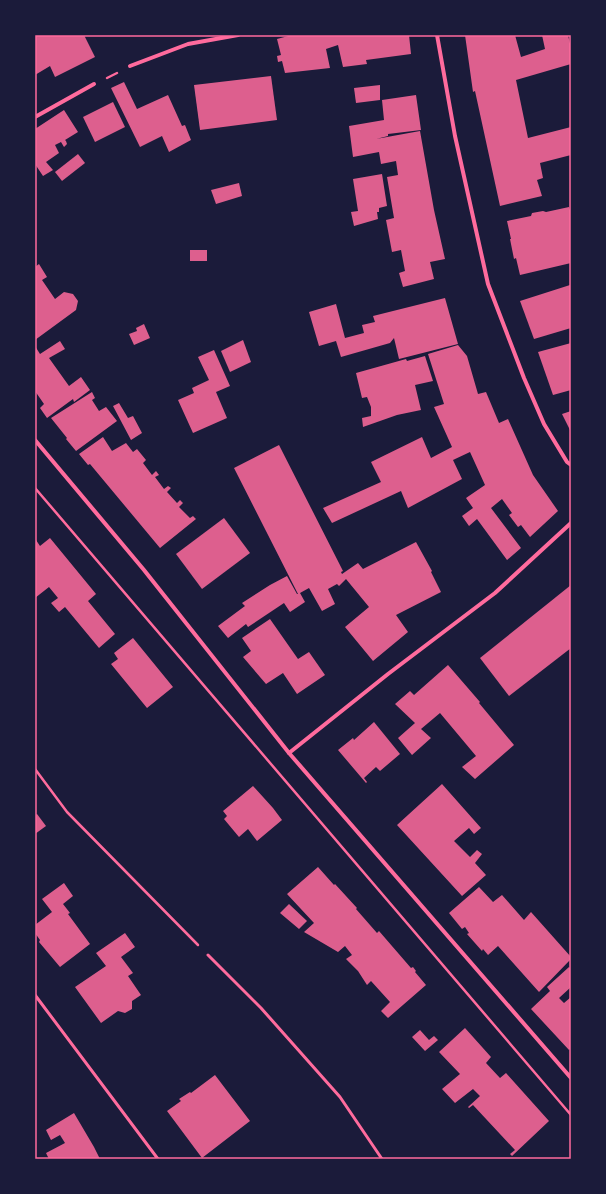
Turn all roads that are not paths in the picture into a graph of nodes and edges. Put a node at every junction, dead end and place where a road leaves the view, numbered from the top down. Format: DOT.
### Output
graph roads {
  1 [pos="238,35"];
  2 [pos="438,35"];
  3 [pos="130,66"];
  4 [pos="94,84"];
  5 [pos="35,117"];
  6 [pos="35,440"];
  7 [pos="571,465"];
  8 [pos="571,523"];
  9 [pos="289,753"];
  10 [pos="208,955"];
  11 [pos="35,995"];
  12 [pos="571,1078"];
  13 [pos="158,1159"];
  14 [pos="382,1159"];
  1 -- 3 [label="street"];
  2 -- 7 [label="street"];
  4 -- 5 [label="street"];
  6 -- 9 [label="street"];
  8 -- 9 [label="street"];
  9 -- 12 [label="street"];
  10 -- 14 [label="lane"];
  11 -- 13 [label="lane"];
}
